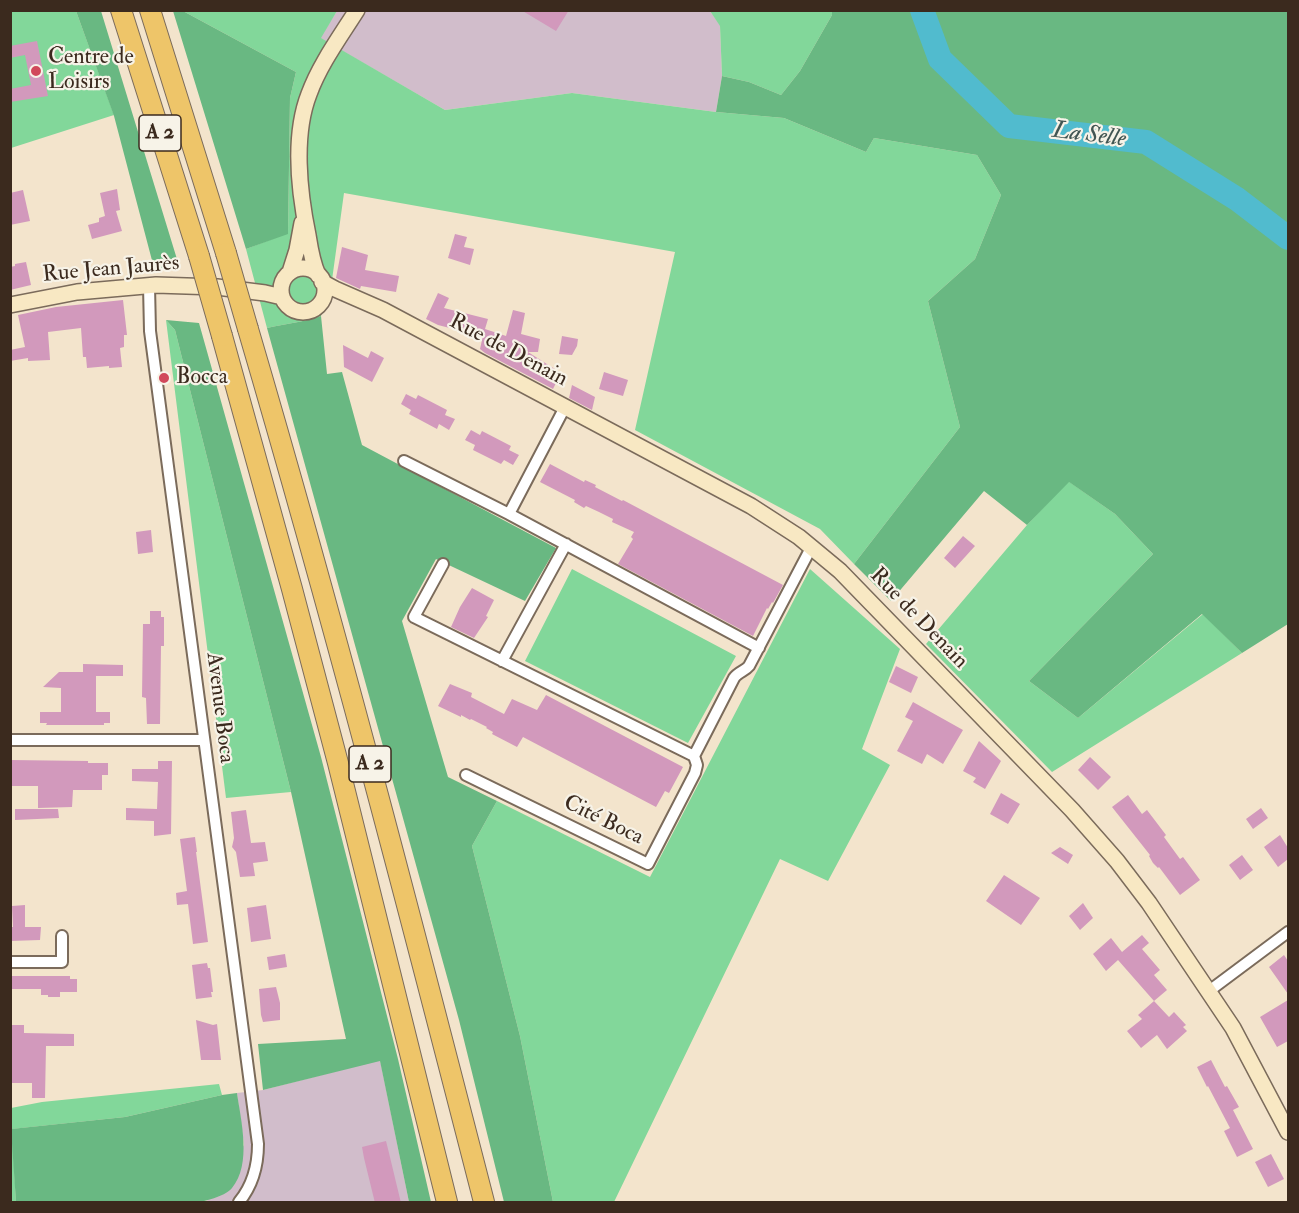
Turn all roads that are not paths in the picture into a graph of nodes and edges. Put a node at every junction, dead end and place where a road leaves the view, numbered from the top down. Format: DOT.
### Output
graph roads {
  1 [pos="121,10"];
  2 [pos="150,10"];
  3 [pos="357,10"];
  4 [pos="303,211"];
  5 [pos="288,274"];
  6 [pos="320,278"];
  7 [pos="149,285"];
  8 [pos="217,287"];
  9 [pos="282,297"];
  10 [pos="366,303"];
  11 [pos="10,305"];
  12 [pos="317,306"];
  13 [pos="566,407"];
  14 [pos="405,461"];
  15 [pos="509,514"];
  16 [pos="566,544"];
  17 [pos="812,546"];
  18 [pos="443,564"];
  19 [pos="759,648"];
  20 [pos="502,662"];
  21 [pos="10,740"];
  22 [pos="204,740"];
  23 [pos="694,756"];
  24 [pos="466,775"];
  25 [pos="1288,932"];
  26 [pos="62,936"];
  27 [pos="10,962"];
  28 [pos="1209,992"];
  29 [pos="1288,1132"];
  30 [pos="239,1203"];
  31 [pos="447,1203"];
  32 [pos="484,1203"];
  1 -- 31 [label="highway, A 2, bridge"];
  2 -- 32 [label="highway, A 2, bridge"];
  3 -- 4 [label="street"];
  4 -- 5 [label="street"];
  4 -- 6 [label="street"];
  5 -- 6 [label="street"];
  5 -- 8 [label="street, Rue Jean Jaurès"];
  5 -- 9 [label="street"];
  6 -- 10 [label="street, Rue de Denain"];
  6 -- 12 [label="street"];
  7 -- 8 [label="street, Rue Jean Jaurès"];
  7 -- 11 [label="street, Rue Jean Jaurès"];
  7 -- 22 [label="street, Avenue Boca"];
  8 -- 9 [label="street, Rue Jean Jaurès"];
  9 -- 12 [label="street"];
  10 -- 12 [label="street, Rue de Denain"];
  10 -- 13 [label="street, Rue de Denain"];
  13 -- 15 [label="street"];
  13 -- 17 [label="street, Rue de Denain"];
  14 -- 15 [label="street"];
  15 -- 16 [label="street"];
  16 -- 19 [label="street"];
  16 -- 20 [label="street"];
  17 -- 19 [label="street, Cité Boca"];
  17 -- 28 [label="street, Rue de Denain"];
  18 -- 20 [label="street"];
  19 -- 23 [label="street, Cité Boca"];
  20 -- 23 [label="street"];
  21 -- 22 [label="street"];
  22 -- 30 [label="street, Avenue Boca"];
  23 -- 24 [label="street, Cité Boca"];
  25 -- 28 [label="street"];
  26 -- 27 [label="street"];
  28 -- 29 [label="street, Rue de Denain"];
}
